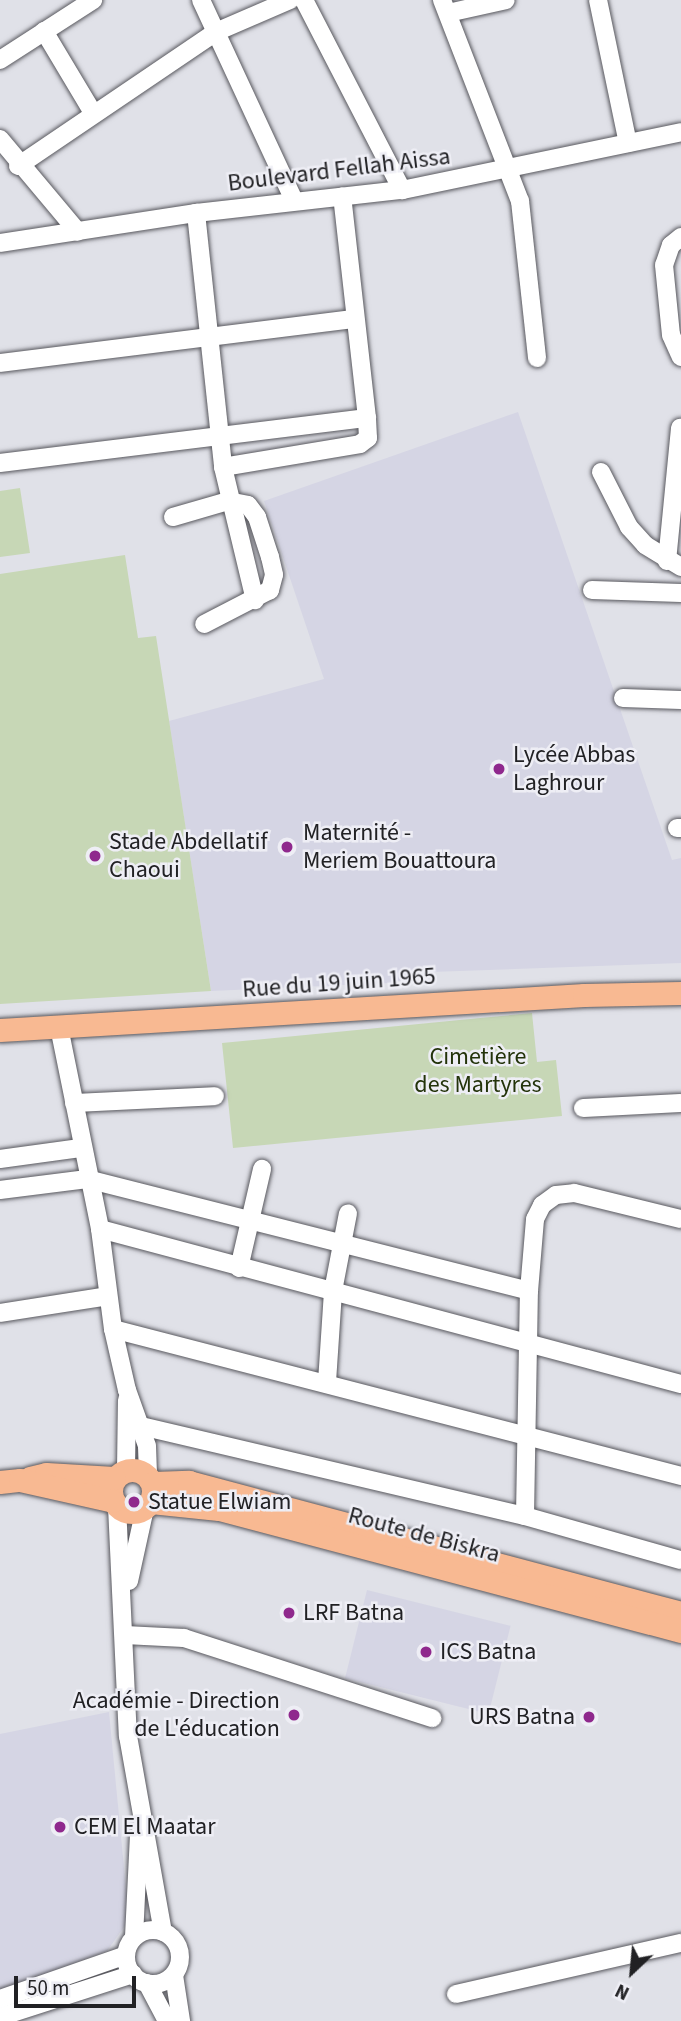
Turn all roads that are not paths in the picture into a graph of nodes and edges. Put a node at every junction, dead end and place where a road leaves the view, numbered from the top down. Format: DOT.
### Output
graph roads {
  1 [pos="93,0"];
  2 [pos="201,0"];
  3 [pos="290,0"];
  4 [pos="304,0"];
  5 [pos="506,0"];
  6 [pos="598,0"];
  7 [pos="445,6"];
  8 [pos="44,31"];
  9 [pos="216,32"];
  10 [pos="0,60"];
  11 [pos="93,113"];
  12 [pos="681,132"];
  13 [pos="628,144"];
  14 [pos="2,145"];
  15 [pos="18,166"];
  16 [pos="510,168"];
  17 [pos="401,190"];
  18 [pos="342,196"];
  19 [pos="294,200"];
  20 [pos="195,213"];
  21 [pos="78,232"];
  22 [pos="681,237"];
  23 [pos="0,243"];
  24 [pos="354,319"];
  25 [pos="206,339"];
  26 [pos="681,356"];
  27 [pos="537,358"];
  28 [pos="0,363"];
  29 [pos="367,418"];
  30 [pos="680,428"];
  31 [pos="218,437"];
  32 [pos="0,463"];
  33 [pos="223,467"];
  34 [pos="601,472"];
  35 [pos="228,501"];
  36 [pos="173,517"];
  37 [pos="674,564"];
  38 [pos="592,590"];
  39 [pos="681,593"];
  40 [pos="256,600"];
  41 [pos="204,624"];
  42 [pos="623,698"];
  43 [pos="681,700"];
  44 [pos="681,993"];
  45 [pos="59,1027"];
  46 [pos="0,1030"];
  47 [pos="215,1096"];
  48 [pos="74,1103"];
  49 [pos="681,1103"];
  50 [pos="583,1108"];
  51 [pos="80,1148"];
  52 [pos="0,1159"];
  53 [pos="262,1169"];
  54 [pos="87,1179"];
  55 [pos="0,1190"];
  56 [pos="348,1213"];
  57 [pos="248,1219"];
  58 [pos="681,1219"];
  59 [pos="100,1229"];
  60 [pos="341,1242"];
  61 [pos="239,1268"];
  62 [pos="333,1291"];
  63 [pos="529,1291"];
  64 [pos="108,1296"];
  65 [pos="0,1312"];
  66 [pos="113,1329"];
  67 [pos="527,1345"];
  68 [pos="327,1382"];
  69 [pos="681,1384"];
  70 [pos="127,1390"];
  71 [pos="141,1426"];
  72 [pos="528,1437"];
  73 [pos="681,1476"];
  74 [pos="10,1481"];
  75 [pos="118,1489"];
  76 [pos="149,1492"];
  77 [pos="525,1516"];
  78 [pos="681,1560"];
  79 [pos="125,1598"];
  80 [pos="681,1613"];
  81 [pos="681,1631"];
  82 [pos="125,1635"];
  83 [pos="432,1718"];
  84 [pos="139,1803"];
  85 [pos="163,1932"];
  86 [pos="134,1937"];
  87 [pos="681,1943"];
  88 [pos="126,1955"];
  89 [pos="174,1975"];
  90 [pos="140,1979"];
  91 [pos="456,1994"];
  92 [pos="0,1999"];
  93 [pos="0,2017"];
  94 [pos="167,2021"];
  95 [pos="181,2021"];
  1 -- 8 [label="street"];
  2 -- 9 [label="street"];
  3 -- 9 [label="street"];
  4 -- 17 [label="street"];
  5 -- 7 [label="street"];
  6 -- 13 [label="street"];
  7 -- 16 [label="street"];
  8 -- 10 [label="street"];
  8 -- 11 [label="street"];
  9 -- 11 [label="street"];
  9 -- 19 [label="street"];
  11 -- 15 [label="street"];
  12 -- 13 [label="street, Boulevard Fellah Aissa"];
  13 -- 16 [label="street, Boulevard Fellah Aissa"];
  14 -- 15 [label="street"];
  15 -- 21 [label="street"];
  16 -- 17 [label="street, Boulevard Fellah Aissa"];
  16 -- 27 [label="street"];
  17 -- 18 [label="street, Boulevard Fellah Aissa"];
  18 -- 19 [label="street, Boulevard Fellah Aissa"];
  18 -- 24 [label="street"];
  19 -- 20 [label="street, Boulevard Fellah Aissa"];
  20 -- 21 [label="street, Boulevard Fellah Aissa"];
  20 -- 25 [label="street"];
  21 -- 23 [label="street, Boulevard Fellah Aissa"];
  22 -- 26 [label="street"];
  24 -- 25 [label="street"];
  24 -- 29 [label="street"];
  25 -- 28 [label="street"];
  25 -- 31 [label="street"];
  29 -- 31 [label="street"];
  29 -- 33 [label="street"];
  30 -- 37 [label="street"];
  31 -- 32 [label="street"];
  31 -- 33 [label="street"];
  33 -- 35 [label="street"];
  34 -- 37 [label="street"];
  35 -- 36 [label="street"];
  35 -- 40 [label="street"];
  35 -- 40 [label="street"];
  38 -- 39 [label="street"];
  40 -- 41 [label="street"];
  42 -- 43 [label="street"];
  44 -- 45 [label="main road, Rue du 19 juin 1965"];
  45 -- 46 [label="main road, Rue du 19 juin 1965"];
  45 -- 48 [label="street"];
  47 -- 48 [label="street"];
  48 -- 51 [label="street"];
  49 -- 50 [label="street"];
  51 -- 52 [label="street"];
  51 -- 54 [label="street"];
  53 -- 57 [label="street"];
  54 -- 55 [label="street"];
  54 -- 57 [label="street"];
  54 -- 59 [label="street"];
  56 -- 60 [label="street"];
  57 -- 60 [label="street"];
  57 -- 61 [label="street"];
  58 -- 63 [label="street"];
  59 -- 61 [label="street"];
  59 -- 64 [label="street"];
  60 -- 62 [label="street"];
  60 -- 63 [label="street"];
  61 -- 62 [label="street"];
  62 -- 67 [label="street"];
  62 -- 68 [label="street"];
  63 -- 67 [label="street"];
  64 -- 65 [label="street"];
  64 -- 66 [label="street"];
  66 -- 68 [label="street"];
  66 -- 70 [label="street"];
  67 -- 69 [label="street"];
  67 -- 72 [label="street"];
  68 -- 72 [label="street"];
  70 -- 71 [label="street"];
  70 -- 75 [label="street"];
  71 -- 76 [label="street"];
  71 -- 77 [label="street"];
  72 -- 73 [label="street"];
  72 -- 77 [label="street"];
  74 -- 75 [label="main road"];
  75 -- 76 [label="main road"];
  75 -- 76 [label="main road"];
  75 -- 79 [label="street"];
  76 -- 79 [label="street"];
  76 -- 80 [label="main road, Route de Biskra"];
  76 -- 81 [label="main road, Route de Biskra"];
  77 -- 78 [label="street"];
  79 -- 82 [label="street"];
  82 -- 83 [label="street"];
  82 -- 84 [label="street"];
  84 -- 85 [label="street"];
  84 -- 86 [label="street"];
  85 -- 86 [label="street"];
  85 -- 89 [label="street"];
  86 -- 88 [label="street"];
  87 -- 91 [label="street"];
  88 -- 90 [label="street"];
  88 -- 92 [label="street"];
  89 -- 90 [label="street"];
  89 -- 95 [label="street"];
  90 -- 93 [label="street"];
  90 -- 94 [label="street"];
}
